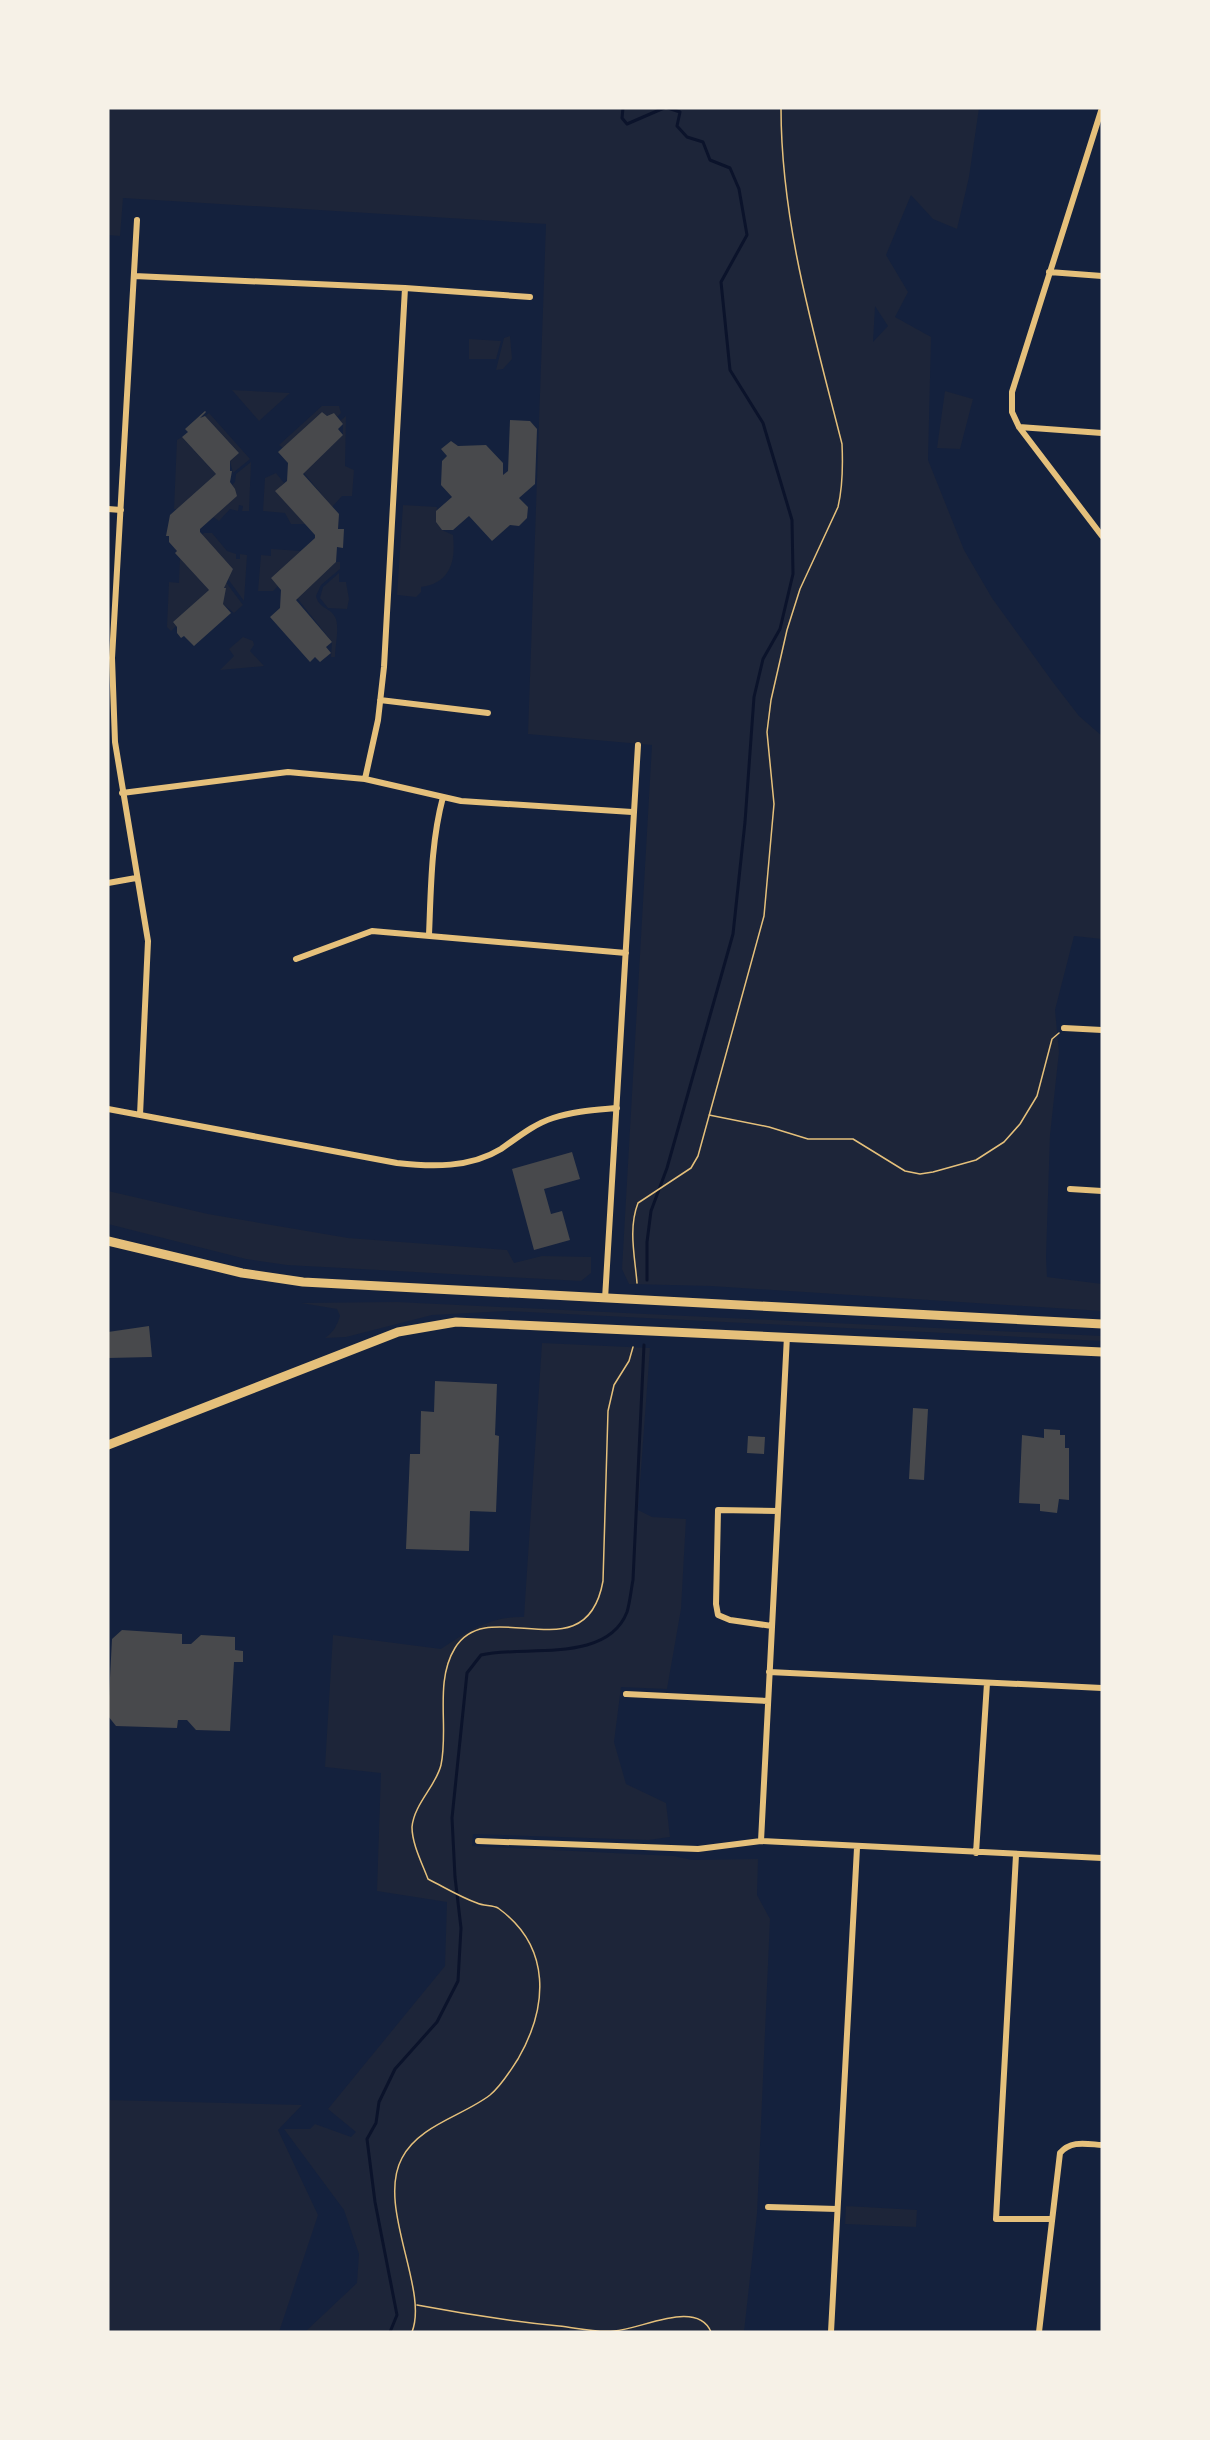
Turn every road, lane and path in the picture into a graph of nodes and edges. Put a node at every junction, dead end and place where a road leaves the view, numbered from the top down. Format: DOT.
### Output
graph roads {
  1 [pos="781,108"];
  2 [pos="1102,110"];
  3 [pos="137,220"];
  4 [pos="1050,273"];
  5 [pos="134,276"];
  6 [pos="1102,276"];
  7 [pos="405,288"];
  8 [pos="530,297"];
  9 [pos="1019,427"];
  10 [pos="1102,433"];
  11 [pos="108,509"];
  12 [pos="121,510"];
  13 [pos="1102,536"];
  14 [pos="110,658"];
  15 [pos="380,700"];
  16 [pos="488,713"];
  17 [pos="638,745"];
  18 [pos="365,779"];
  19 [pos="122,793"];
  20 [pos="443,797"];
  21 [pos="632,812"];
  22 [pos="136,878"];
  23 [pos="108,883"];
  24 [pos="429,935"];
  25 [pos="626,953"];
  26 [pos="296,959"];
  27 [pos="1064,1028"];
  28 [pos="1102,1030"];
  29 [pos="617,1108"];
  30 [pos="108,1109"];
  31 [pos="708,1114"];
  32 [pos="140,1115"];
  33 [pos="1070,1189"];
  34 [pos="1102,1191"];
  35 [pos="108,1241"];
  36 [pos="637,1283"];
  37 [pos="605,1299"];
  38 [pos="1102,1324"];
  39 [pos="787,1336"];
  40 [pos="633,1347"];
  41 [pos="1102,1352"];
  42 [pos="108,1446"];
  43 [pos="778,1512"];
  44 [pos="772,1626"];
  45 [pos="769,1672"];
  46 [pos="987,1683"];
  47 [pos="1102,1688"];
  48 [pos="626,1694"];
  49 [pos="768,1701"];
  50 [pos="478,1841"];
  51 [pos="761,1841"];
  52 [pos="857,1848"];
  53 [pos="976,1853"];
  54 [pos="1016,1855"];
  55 [pos="1102,1858"];
  56 [pos="1102,2145"];
  57 [pos="768,2207"];
  58 [pos="837,2210"];
  59 [pos="1052,2219"];
  60 [pos="416,2305"];
  61 [pos="412,2332"];
  62 [pos="711,2332"];
  63 [pos="831,2332"];
  64 [pos="1039,2332"];
  1 -- 31 [label="path"];
  2 -- 4 [label="street"];
  3 -- 5 [label="street"];
  4 -- 6 [label="street"];
  4 -- 9 [label="street"];
  5 -- 7 [label="street"];
  5 -- 12 [label="street"];
  7 -- 8 [label="street"];
  7 -- 15 [label="street"];
  9 -- 10 [label="street"];
  9 -- 13 [label="street"];
  11 -- 12 [label="street"];
  12 -- 14 [label="street"];
  14 -- 19 [label="street"];
  15 -- 16 [label="street"];
  15 -- 18 [label="street"];
  17 -- 21 [label="street"];
  18 -- 19 [label="street"];
  18 -- 20 [label="street"];
  19 -- 22 [label="street"];
  20 -- 21 [label="street"];
  20 -- 24 [label="street"];
  21 -- 25 [label="street"];
  22 -- 23 [label="street"];
  22 -- 32 [label="street"];
  24 -- 25 [label="street"];
  24 -- 26 [label="street"];
  25 -- 29 [label="street"];
  27 -- 28 [label="street"];
  27 -- 31 [label="path"];
  29 -- 32 [label="street"];
  29 -- 37 [label="street"];
  30 -- 32 [label="street"];
  31 -- 36 [label="path"];
  33 -- 34 [label="street"];
  35 -- 37 [label="highway"];
  37 -- 38 [label="highway"];
  39 -- 41 [label="highway"];
  39 -- 42 [label="highway"];
  39 -- 43 [label="street"];
  40 -- 60 [label="path"];
  43 -- 44 [label="street"];
  43 -- 44 [label="street"];
  44 -- 45 [label="street"];
  45 -- 46 [label="street"];
  45 -- 49 [label="street"];
  46 -- 47 [label="street"];
  46 -- 53 [label="street"];
  48 -- 49 [label="street"];
  49 -- 51 [label="street"];
  50 -- 51 [label="street"];
  51 -- 52 [label="street"];
  52 -- 53 [label="street"];
  52 -- 58 [label="street"];
  53 -- 54 [label="street"];
  54 -- 55 [label="street"];
  54 -- 59 [label="street"];
  56 -- 59 [label="street"];
  57 -- 58 [label="street"];
  58 -- 63 [label="street"];
  59 -- 64 [label="street"];
  60 -- 61 [label="path"];
  60 -- 62 [label="path"];
}
